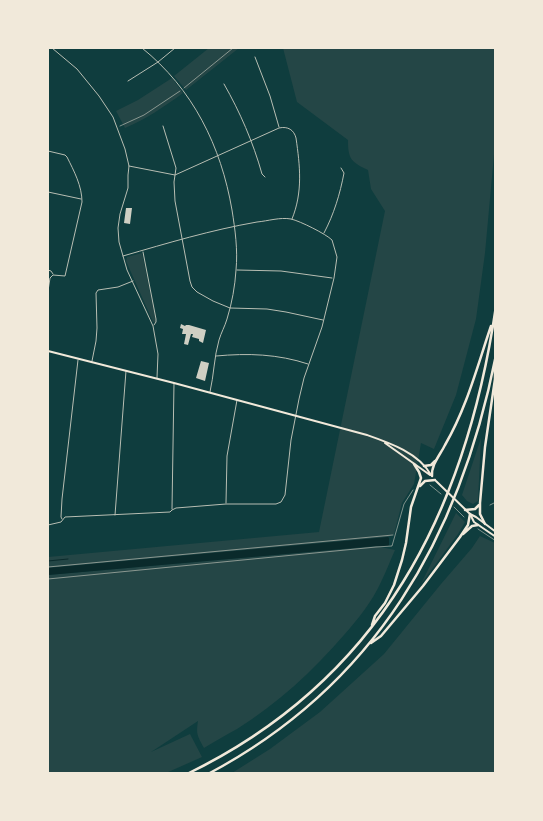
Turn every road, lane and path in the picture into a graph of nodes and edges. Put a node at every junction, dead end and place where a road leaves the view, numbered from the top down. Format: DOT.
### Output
graph roads {
  1 [pos="50,48"];
  2 [pos="142,48"];
  3 [pos="175,48"];
  4 [pos="233,48"];
  5 [pos="255,57"];
  6 [pos="158,62"];
  7 [pos="128,81"];
  8 [pos="224,84"];
  9 [pos="182,90"];
  10 [pos="162,126"];
  11 [pos="117,128"];
  12 [pos="279,128"];
  13 [pos="250,140"];
  14 [pos="48,151"];
  15 [pos="218,154"];
  16 [pos="129,166"];
  17 [pos="341,168"];
  18 [pos="175,175"];
  19 [pos="265,177"];
  20 [pos="48,192"];
  21 [pos="82,199"];
  22 [pos="292,220"];
  23 [pos="235,226"];
  24 [pos="324,234"];
  25 [pos="183,239"];
  26 [pos="143,251"];
  27 [pos="123,256"];
  28 [pos="48,270"];
  29 [pos="236,270"];
  30 [pos="53,275"];
  31 [pos="334,278"];
  32 [pos="133,281"];
  33 [pos="48,291"];
  34 [pos="496,306"];
  35 [pos="230,308"];
  36 [pos="324,320"];
  37 [pos="494,320"];
  38 [pos="153,326"];
  39 [pos="48,351"];
  40 [pos="216,356"];
  41 [pos="495,356"];
  42 [pos="78,359"];
  43 [pos="92,362"];
  44 [pos="309,364"];
  45 [pos="126,371"];
  46 [pos="157,379"];
  47 [pos="174,383"];
  48 [pos="210,392"];
  49 [pos="237,400"];
  50 [pos="296,416"];
  51 [pos="382,440"];
  52 [pos="438,458"];
  53 [pos="414,464"];
  54 [pos="424,466"];
  55 [pos="432,476"];
  56 [pos="436,480"];
  57 [pos="425,481"];
  58 [pos="415,486"];
  59 [pos="418,489"];
  60 [pos="441,494"];
  61 [pos="496,502"];
  62 [pos="480,503"];
  63 [pos="226,504"];
  64 [pos="490,505"];
  65 [pos="172,510"];
  66 [pos="465,510"];
  67 [pos="470,514"];
  68 [pos="115,515"];
  69 [pos="62,520"];
  70 [pos="48,525"];
  71 [pos="478,525"];
  72 [pos="486,525"];
  73 [pos="484,531"];
  74 [pos="494,531"];
  75 [pos="395,535"];
  76 [pos="490,535"];
  77 [pos="460,537"];
  78 [pos="496,537"];
  79 [pos="496,541"];
  80 [pos="48,567"];
  81 [pos="48,579"];
  82 [pos="370,629"];
  83 [pos="368,645"];
  84 [pos="187,774"];
  85 [pos="208,774"];
  1 -- 11 [label="street"];
  2 -- 6 [label="street"];
  3 -- 6 [label="street"];
  4 -- 9 [label="path"];
  5 -- 12 [label="street"];
  6 -- 7 [label="street"];
  6 -- 9 [label="street"];
  8 -- 13 [label="street"];
  9 -- 11 [label="path"];
  9 -- 15 [label="street"];
  10 -- 18 [label="street"];
  11 -- 16 [label="street"];
  12 -- 13 [label="street"];
  12 -- 22 [label="street"];
  13 -- 15 [label="street"];
  13 -- 19 [label="street"];
  14 -- 21 [label="street"];
  15 -- 18 [label="street"];
  15 -- 23 [label="street"];
  16 -- 18 [label="street"];
  16 -- 27 [label="street"];
  17 -- 24 [label="street"];
  18 -- 25 [label="street"];
  20 -- 21 [label="street"];
  21 -- 30 [label="street"];
  22 -- 23 [label="street"];
  22 -- 24 [label="street"];
  23 -- 25 [label="street"];
  23 -- 29 [label="street"];
  24 -- 31 [label="street"];
  25 -- 26 [label="street"];
  25 -- 35 [label="street"];
  26 -- 27 [label="street"];
  26 -- 38 [label="street"];
  27 -- 32 [label="street"];
  28 -- 30 [label="street"];
  29 -- 31 [label="street"];
  29 -- 35 [label="street"];
  30 -- 33 [label="street"];
  31 -- 36 [label="street"];
  32 -- 38 [label="street"];
  32 -- 43 [label="street"];
  34 -- 37 [label="highway"];
  35 -- 36 [label="street"];
  35 -- 40 [label="street"];
  36 -- 44 [label="street"];
  37 -- 52 [label="highway"];
  37 -- 82 [label="highway"];
  38 -- 46 [label="street"];
  39 -- 42 [label="main road"];
  40 -- 44 [label="street"];
  40 -- 48 [label="street"];
  41 -- 62 [label="highway"];
  41 -- 83 [label="highway"];
  42 -- 43 [label="main road"];
  42 -- 69 [label="street"];
  43 -- 45 [label="main road"];
  44 -- 50 [label="street"];
  45 -- 46 [label="main road"];
  45 -- 68 [label="street"];
  46 -- 47 [label="main road"];
  47 -- 48 [label="main road"];
  47 -- 65 [label="street"];
  48 -- 49 [label="main road"];
  49 -- 50 [label="main road"];
  49 -- 63 [label="street"];
  50 -- 51 [label="main road"];
  50 -- 63 [label="street"];
  51 -- 53 [label="main road"];
  51 -- 54 [label="main road"];
  52 -- 54 [label="highway"];
  52 -- 55 [label="highway"];
  53 -- 55 [label="main road"];
  53 -- 59 [label="highway"];
  54 -- 55 [label="main road"];
  55 -- 56 [label="main road"];
  56 -- 57 [label="highway"];
  56 -- 66 [label="main road"];
  57 -- 59 [label="highway"];
  57 -- 60 [label="path"];
  58 -- 75 [label="path"];
  59 -- 82 [label="highway"];
  61 -- 64 [label="path"];
  62 -- 66 [label="highway"];
  62 -- 72 [label="highway"];
  63 -- 65 [label="street"];
  65 -- 68 [label="street"];
  66 -- 67 [label="main road"];
  67 -- 71 [label="main road"];
  67 -- 72 [label="main road"];
  67 -- 77 [label="highway"];
  68 -- 69 [label="street"];
  69 -- 70 [label="street"];
  71 -- 73 [label="main road"];
  71 -- 77 [label="highway"];
  72 -- 74 [label="main road"];
  73 -- 76 [label="main road"];
  73 -- 76 [label="path"];
  75 -- 80 [label="path"];
  75 -- 81 [label="path"];
  76 -- 78 [label="main road"];
  76 -- 79 [label="path"];
  77 -- 83 [label="highway"];
  82 -- 84 [label="highway"];
  83 -- 85 [label="highway"];
}
